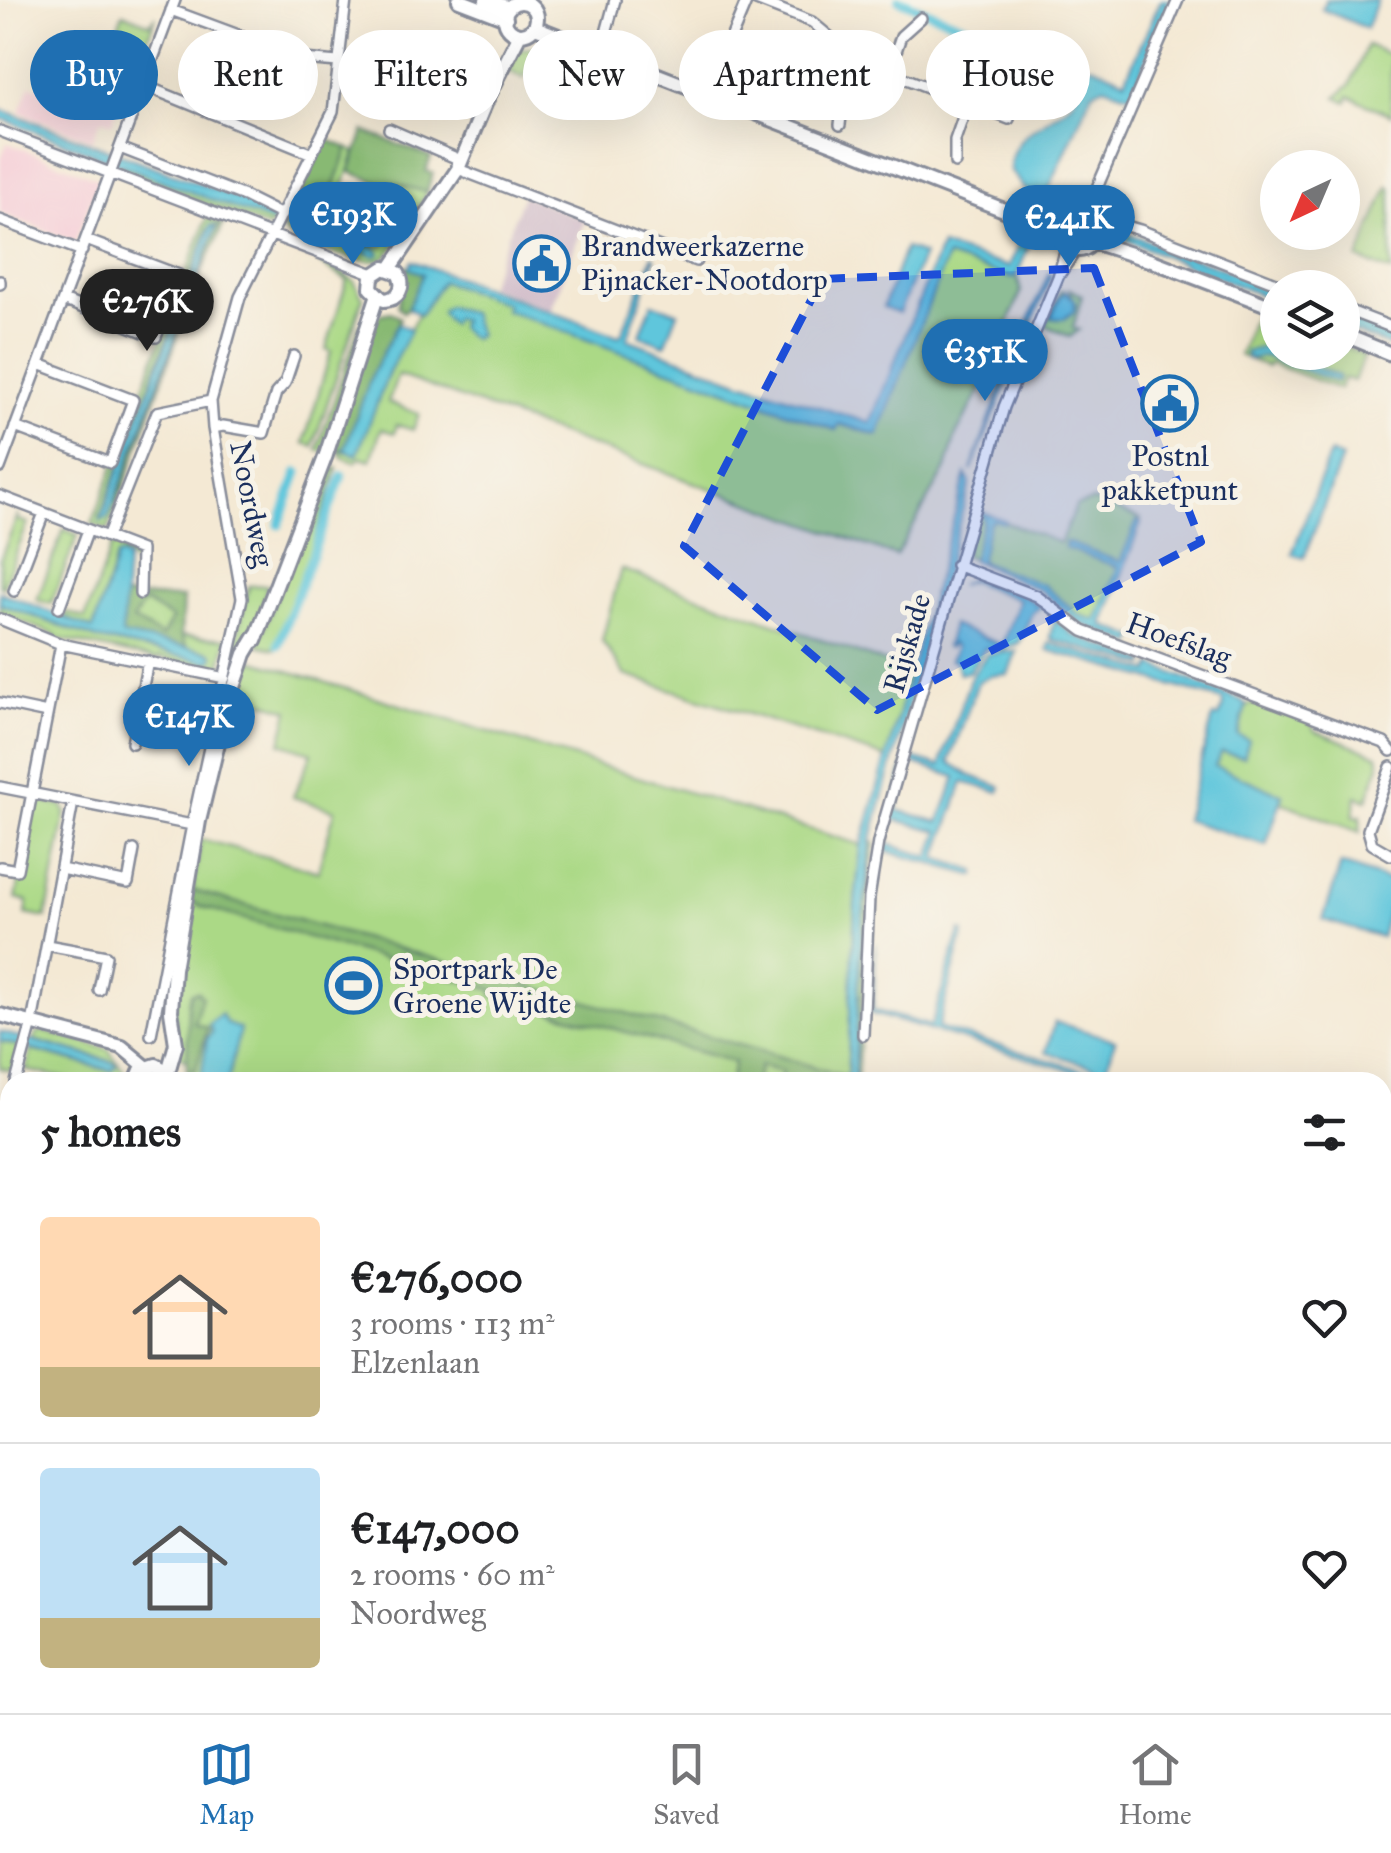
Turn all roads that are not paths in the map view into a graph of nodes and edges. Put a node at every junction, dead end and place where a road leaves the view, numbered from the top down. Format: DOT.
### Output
graph roads {
  1 [pos="346,0"];
  2 [pos="459,0"];
  3 [pos="486,0"];
  4 [pos="615,0"];
  5 [pos="748,0"];
  6 [pos="756,0"];
  7 [pos="1178,0"];
  8 [pos="528,2"];
  9 [pos="173,5"];
  10 [pos="922,18"];
  11 [pos="512,23"];
  12 [pos="536,23"];
  13 [pos="342,30"];
  14 [pos="607,30"];
  15 [pos="734,30"];
  16 [pos="821,30"];
  17 [pos="906,32"];
  18 [pos="158,45"];
  19 [pos="338,62"];
  20 [pos="503,63"];
  21 [pos="158,91"];
  22 [pos="130,120"];
  23 [pos="477,120"];
  24 [pos="841,120"];
  25 [pos="962,120"];
  26 [pos="840,125"];
  27 [pos="389,129"];
  28 [pos="0,131"];
  29 [pos="312,154"];
  30 [pos="116,159"];
  31 [pos="955,162"];
  32 [pos="457,164"];
  33 [pos="0,220"];
  34 [pos="278,223"];
  35 [pos="1080,233"];
  36 [pos="84,245"];
  37 [pos="696,261"];
  38 [pos="394,271"];
  39 [pos="372,277"];
  40 [pos="1260,277"];
  41 [pos="380,298"];
  42 [pos="63,300"];
  43 [pos="1260,302"];
  44 [pos="1360,315"];
  45 [pos="1391,327"];
  46 [pos="1360,341"];
  47 [pos="1391,354"];
  48 [pos="294,356"];
  49 [pos="38,364"];
  50 [pos="211,401"];
  51 [pos="15,427"];
  52 [pos="212,428"];
  53 [pos="0,468"];
  54 [pos="0,496"];
  55 [pos="44,513"];
  56 [pos="88,530"];
  57 [pos="107,537"];
  58 [pos="956,565"];
  59 [pos="14,591"];
  60 [pos="140,594"];
  61 [pos="59,608"];
  62 [pos="0,619"];
  63 [pos="61,644"];
  64 [pos="148,661"];
  65 [pos="225,678"];
  66 [pos="0,703"];
  67 [pos="47,713"];
  68 [pos="132,743"];
  69 [pos="1391,751"];
  70 [pos="1391,766"];
  71 [pos="0,787"];
  72 [pos="32,793"];
  73 [pos="73,802"];
  74 [pos="192,825"];
  75 [pos="134,850"];
  76 [pos="1391,855"];
  77 [pos="0,868"];
  78 [pos="60,869"];
  79 [pos="46,945"];
  80 [pos="99,990"];
  81 [pos="0,1015"];
  82 [pos="31,1028"];
  83 [pos="152,1036"];
  84 [pos="863,1036"];
  85 [pos="19,1072"];
  86 [pos="137,1072"];
  87 [pos="168,1072"];
  1 -- 13 [label="street, Noordweg"];
  2 -- 11 [label="main road"];
  3 -- 11 [label="main road"];
  4 -- 14 [label="street"];
  5 -- 15 [label="street"];
  6 -- 16 [label="street"];
  7 -- 35 [label="street, Rijskade"];
  8 -- 11 [label="main road"];
  8 -- 12 [label="main road"];
  9 -- 18 [label="street"];
  9 -- 19 [label="street"];
  10 -- 17 [label="street"];
  11 -- 12 [label="main road"];
  11 -- 20 [label="main road"];
  12 -- 35 [label="main road"];
  19 -- 29 [label="street, Noordweg"];
  21 -- 29 [label="street"];
  22 -- 30 [label="street"];
  23 -- 32 [label="main road"];
  24 -- 26 [label="street"];
  25 -- 31 [label="street"];
  27 -- 32 [label="street"];
  28 -- 30 [label="street"];
  29 -- 34 [label="street, Noordweg"];
  30 -- 34 [label="street"];
  30 -- 34 [label="street"];
  30 -- 36 [label="street"];
  32 -- 37 [label="street"];
  32 -- 38 [label="main road"];
  33 -- 36 [label="street"];
  34 -- 39 [label="street"];
  34 -- 50 [label="street, Noordweg"];
  35 -- 40 [label="street"];
  35 -- 43 [label="main road"];
  35 -- 58 [label="street, Rijskade"];
  36 -- 42 [label="street"];
  36 -- 42 [label="street"];
  38 -- 39 [label="main road"];
  38 -- 41 [label="main road"];
  39 -- 41 [label="main road"];
  41 -- 87 [label="main road"];
  42 -- 49 [label="street"];
  44 -- 45 [label="street"];
  46 -- 47 [label="main road"];
  48 -- 52 [label="street"];
  49 -- 51 [label="street"];
  49 -- 51 [label="street"];
  50 -- 52 [label="street, Noordweg"];
  50 -- 57 [label="street"];
  51 -- 53 [label="street"];
  52 -- 65 [label="street, Noordweg"];
  54 -- 55 [label="street"];
  55 -- 56 [label="street"];
  55 -- 59 [label="street"];
  56 -- 57 [label="street"];
  56 -- 61 [label="street"];
  57 -- 60 [label="street"];
  58 -- 69 [label="street, Hoefslag"];
  58 -- 84 [label="street, Rijskade"];
  62 -- 63 [label="street"];
  63 -- 64 [label="street"];
  63 -- 67 [label="street"];
  64 -- 65 [label="street"];
  64 -- 68 [label="street"];
  65 -- 74 [label="street, Noordweg"];
  66 -- 67 [label="street"];
  67 -- 72 [label="street"];
  70 -- 76 [label="street"];
  71 -- 72 [label="street"];
  72 -- 73 [label="street"];
  72 -- 77 [label="street"];
  73 -- 74 [label="street"];
  73 -- 78 [label="street"];
  74 -- 83 [label="street, Noordweg"];
  75 -- 78 [label="street"];
  78 -- 79 [label="street"];
  79 -- 80 [label="street"];
  79 -- 82 [label="street"];
  81 -- 82 [label="main road"];
  82 -- 85 [label="street"];
  82 -- 86 [label="main road"];
}
